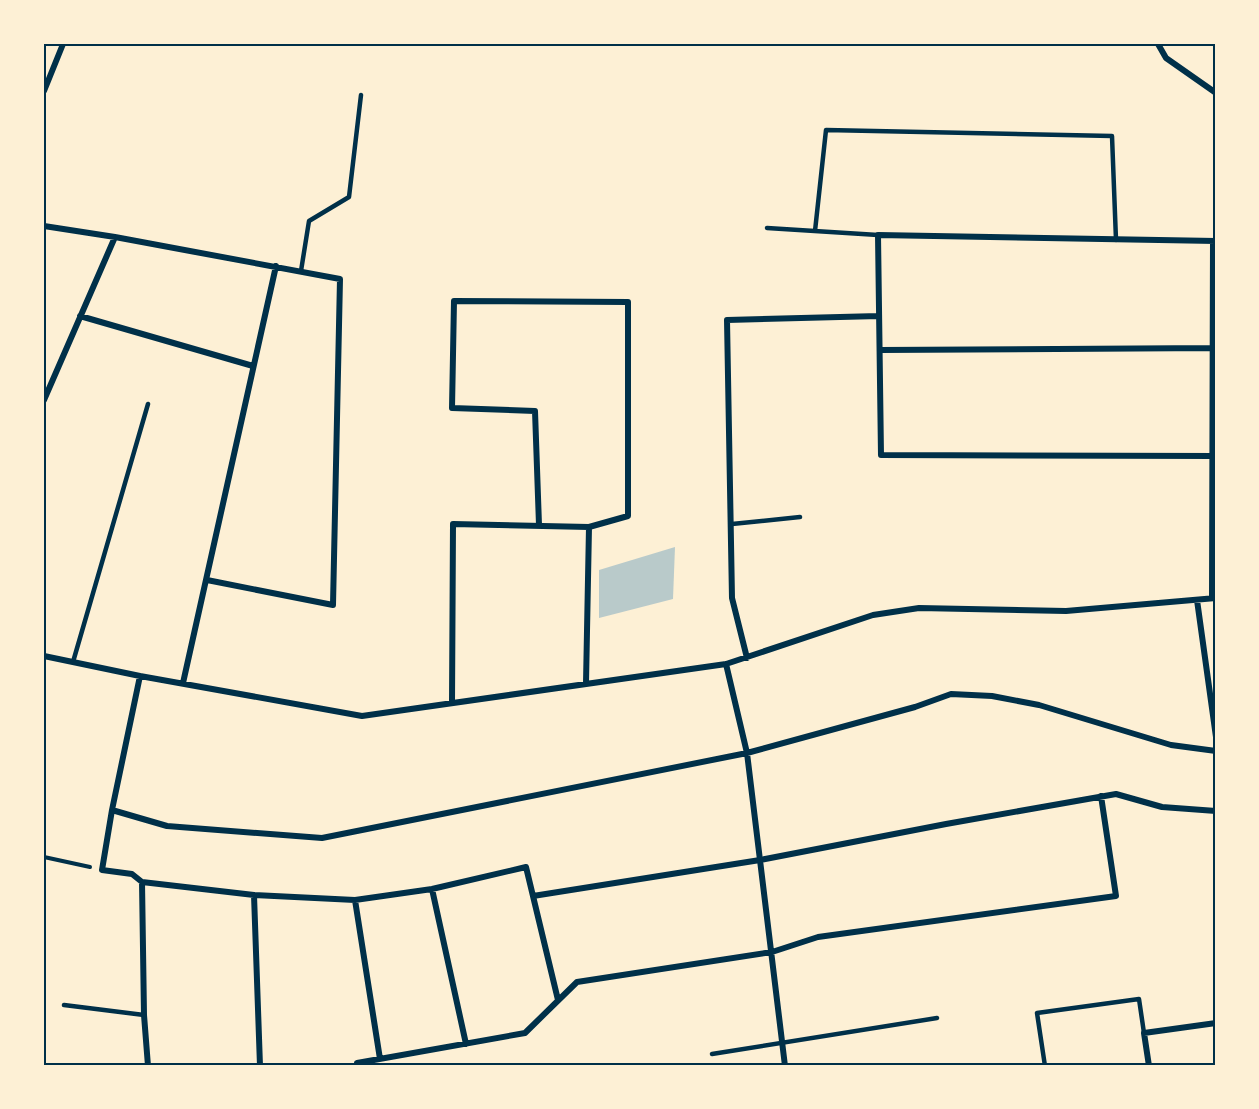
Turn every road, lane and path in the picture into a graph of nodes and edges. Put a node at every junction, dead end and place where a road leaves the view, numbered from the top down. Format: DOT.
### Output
graph roads {
  1 [pos="63,44"];
  2 [pos="1158,44"];
  3 [pos="44,91"];
  4 [pos="1215,93"];
  5 [pos="361,95"];
  6 [pos="44,226"];
  7 [pos="766,228"];
  8 [pos="815,231"];
  9 [pos="878,235"];
  10 [pos="115,237"];
  11 [pos="1116,240"];
  12 [pos="1214,241"];
  13 [pos="276,266"];
  14 [pos="301,271"];
  15 [pos="80,316"];
  16 [pos="879,316"];
  17 [pos="1214,348"];
  18 [pos="880,350"];
  19 [pos="253,366"];
  20 [pos="44,400"];
  21 [pos="148,404"];
  22 [pos="1214,456"];
  23 [pos="800,517"];
  24 [pos="732,524"];
  25 [pos="540,525"];
  26 [pos="589,527"];
  27 [pos="207,580"];
  28 [pos="1214,598"];
  29 [pos="1197,600"];
  30 [pos="44,656"];
  31 [pos="747,658"];
  32 [pos="73,662"];
  33 [pos="726,664"];
  34 [pos="141,676"];
  35 [pos="183,683"];
  36 [pos="586,683"];
  37 [pos="452,703"];
  38 [pos="1215,737"];
  39 [pos="1215,751"];
  40 [pos="747,753"];
  41 [pos="1101,796"];
  42 [pos="112,810"];
  43 [pos="1215,811"];
  44 [pos="44,857"];
  45 [pos="760,860"];
  46 [pos="102,870"];
  47 [pos="142,882"];
  48 [pos="432,889"];
  49 [pos="254,895"];
  50 [pos="533,896"];
  51 [pos="355,900"];
  52 [pos="772,952"];
  53 [pos="558,1000"];
  54 [pos="64,1005"];
  55 [pos="144,1015"];
  56 [pos="937,1018"];
  57 [pos="1215,1023"];
  58 [pos="1144,1033"];
  59 [pos="782,1042"];
  60 [pos="466,1044"];
  61 [pos="712,1054"];
  62 [pos="380,1059"];
  63 [pos="357,1063"];
  64 [pos="148,1065"];
  65 [pos="260,1065"];
  66 [pos="785,1065"];
  67 [pos="1045,1065"];
  68 [pos="1149,1065"];
  1 -- 3 [label="street"];
  2 -- 4 [label="street"];
  5 -- 14 [label="lane"];
  6 -- 10 [label="street"];
  7 -- 8 [label="lane"];
  8 -- 9 [label="lane"];
  8 -- 11 [label="lane"];
  9 -- 11 [label="street"];
  9 -- 16 [label="street"];
  10 -- 13 [label="street"];
  10 -- 15 [label="street"];
  11 -- 12 [label="street"];
  12 -- 17 [label="street"];
  13 -- 14 [label="street"];
  13 -- 19 [label="street"];
  14 -- 27 [label="street"];
  15 -- 19 [label="street"];
  15 -- 20 [label="street"];
  16 -- 18 [label="street"];
  16 -- 24 [label="street"];
  17 -- 18 [label="street"];
  17 -- 22 [label="street"];
  18 -- 22 [label="street"];
  19 -- 27 [label="street"];
  21 -- 32 [label="lane"];
  22 -- 28 [label="street"];
  23 -- 24 [label="lane"];
  24 -- 31 [label="street"];
  25 -- 26 [label="street"];
  25 -- 26 [label="street"];
  25 -- 37 [label="street"];
  26 -- 36 [label="street"];
  27 -- 35 [label="street"];
  28 -- 29 [label="street"];
  29 -- 31 [label="street"];
  29 -- 38 [label="street"];
  30 -- 32 [label="street"];
  31 -- 33 [label="street"];
  32 -- 34 [label="street"];
  33 -- 36 [label="street"];
  33 -- 40 [label="street"];
  34 -- 35 [label="street"];
  34 -- 42 [label="street"];
  35 -- 37 [label="street"];
  36 -- 37 [label="street"];
  39 -- 40 [label="street"];
  40 -- 42 [label="street"];
  40 -- 45 [label="street"];
  41 -- 43 [label="street"];
  41 -- 45 [label="street"];
  41 -- 52 [label="street"];
  42 -- 46 [label="street"];
  44 -- 46 [label="path"];
  45 -- 50 [label="street"];
  45 -- 52 [label="street"];
  46 -- 47 [label="street"];
  47 -- 49 [label="street"];
  47 -- 55 [label="street"];
  48 -- 50 [label="street"];
  48 -- 51 [label="street"];
  48 -- 60 [label="street"];
  49 -- 51 [label="street"];
  49 -- 65 [label="street"];
  50 -- 53 [label="street"];
  51 -- 62 [label="street"];
  52 -- 53 [label="street"];
  52 -- 59 [label="street"];
  53 -- 60 [label="street"];
  54 -- 55 [label="lane"];
  55 -- 64 [label="street"];
  56 -- 59 [label="lane"];
  57 -- 58 [label="street"];
  58 -- 67 [label="lane"];
  58 -- 68 [label="street"];
  59 -- 61 [label="lane"];
  59 -- 66 [label="street"];
  60 -- 62 [label="street"];
  62 -- 63 [label="street"];
}
